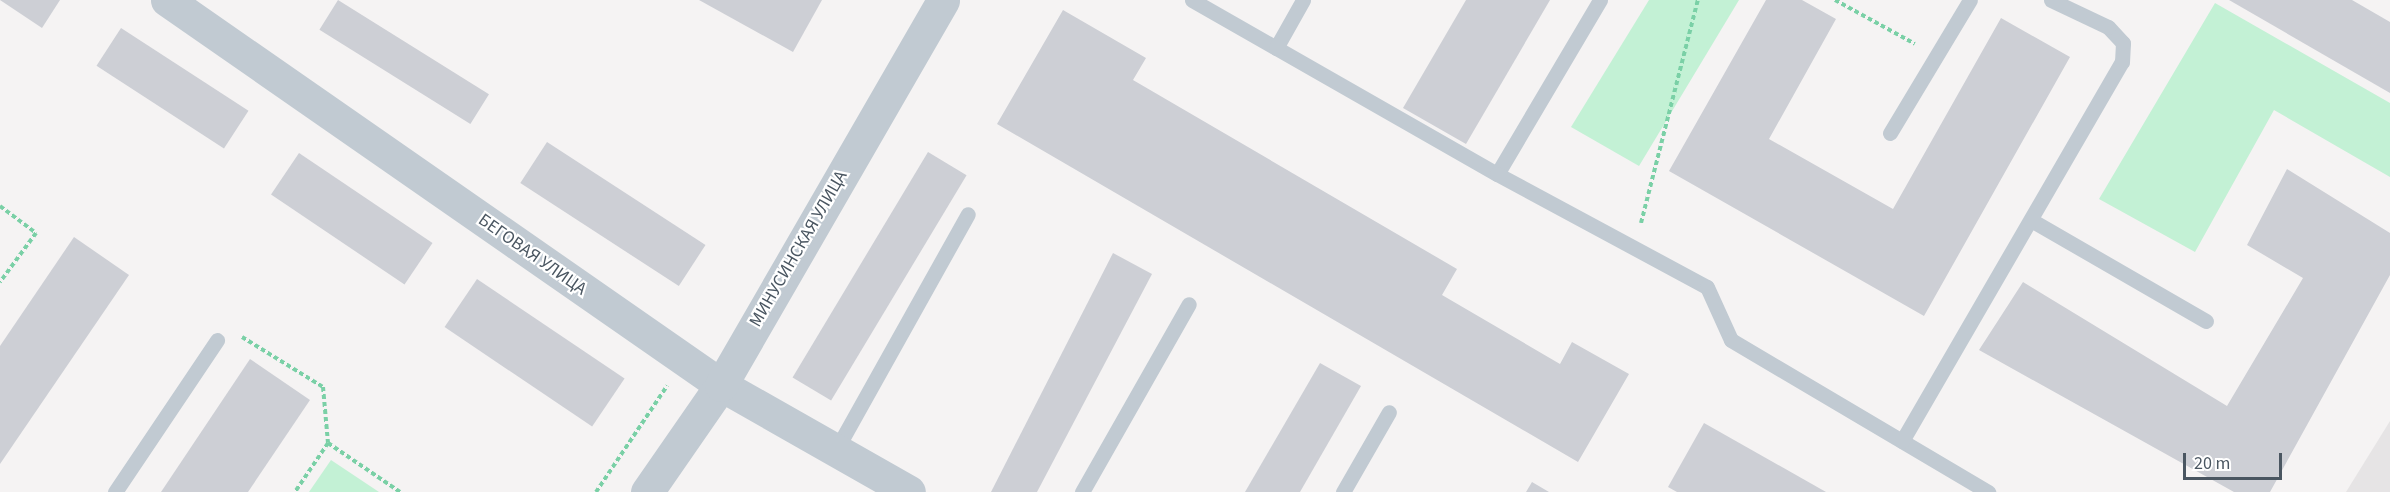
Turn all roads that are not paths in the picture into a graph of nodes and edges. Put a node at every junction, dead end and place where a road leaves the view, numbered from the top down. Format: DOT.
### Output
graph roads {
  1 [pos="167,0"];
  2 [pos="943,0"];
  3 [pos="1303,0"];
  4 [pos="1600,0"];
  5 [pos="1970,0"];
  6 [pos="2051,0"];
  7 [pos="1196,1"];
  8 [pos="1276,48"];
  9 [pos="1890,133"];
  10 [pos="1497,174"];
  11 [pos="968,214"];
  12 [pos="2031,220"];
  13 [pos="1189,304"];
  14 [pos="2206,321"];
  15 [pos="217,340"];
  16 [pos="721,385"];
  17 [pos="1389,412"];
  18 [pos="1902,441"];
  19 [pos="836,450"];
  20 [pos="115,492"];
  21 [pos="647,492"];
  22 [pos="909,492"];
  23 [pos="1082,492"];
  24 [pos="1343,492"];
  25 [pos="1988,492"];
  1 -- 16 [label="street, БЕГОВАЯ УЛИЦА"];
  2 -- 16 [label="street, МИНУСИНСКАЯ УЛИЦА"];
  3 -- 8 [label="lane"];
  4 -- 10 [label="lane"];
  5 -- 9 [label="lane"];
  6 -- 12 [label="lane"];
  7 -- 8 [label="lane"];
  8 -- 10 [label="lane"];
  10 -- 18 [label="lane"];
  11 -- 19 [label="lane"];
  12 -- 14 [label="lane"];
  12 -- 18 [label="lane"];
  13 -- 23 [label="lane"];
  15 -- 20 [label="lane"];
  16 -- 19 [label="street, БЕГОВАЯ УЛИЦА"];
  16 -- 21 [label="street, МИНУСИНСКАЯ УЛИЦА"];
  17 -- 24 [label="lane"];
  18 -- 25 [label="lane"];
  19 -- 22 [label="street, БЕГОВАЯ УЛИЦА"];
}
